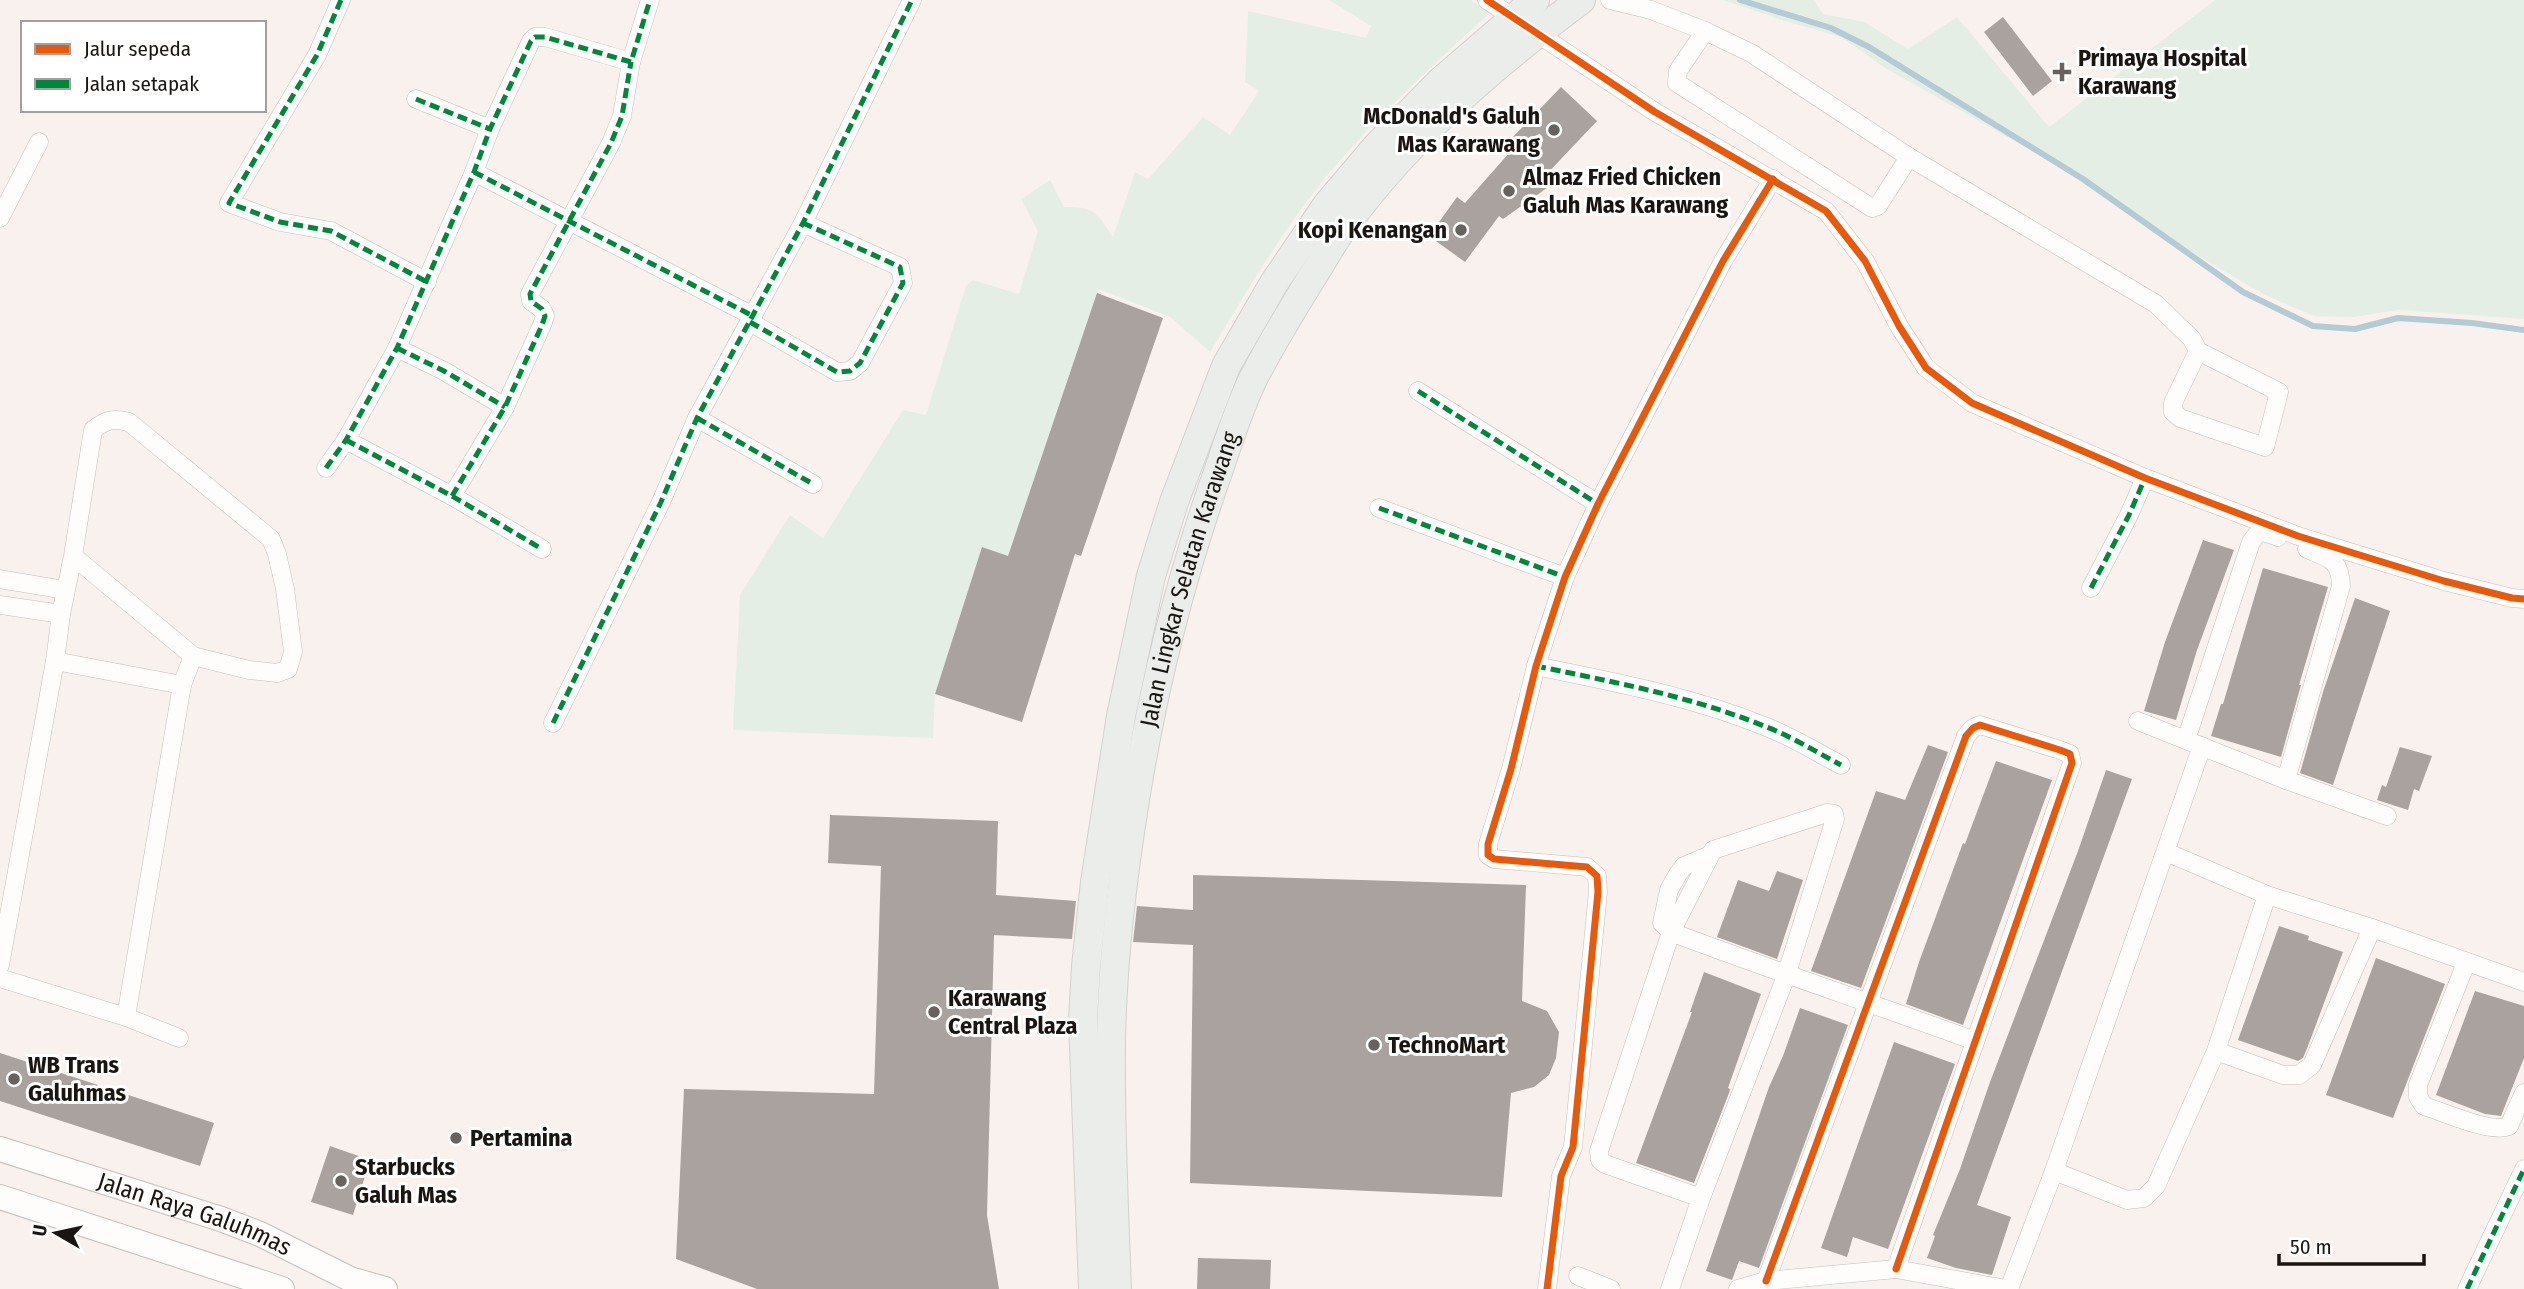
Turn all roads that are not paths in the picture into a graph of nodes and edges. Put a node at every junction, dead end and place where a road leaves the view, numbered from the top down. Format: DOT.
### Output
graph roads {
  1 [pos="341,0"];
  2 [pos="650,0"];
  3 [pos="912,0"];
  4 [pos="1487,0"];
  5 [pos="1535,0"];
  6 [pos="1581,0"];
  7 [pos="1610,0"];
  8 [pos="1513,18"];
  9 [pos="1705,31"];
  10 [pos="1537,33"];
  11 [pos="631,62"];
  12 [pos="415,99"];
  13 [pos="489,129"];
  14 [pos="39,142"];
  15 [pos="1909,157"];
  16 [pos="474,172"];
  17 [pos="1773,179"];
  18 [pos="3,207"];
  19 [pos="568,219"];
  20 [pos="803,223"];
  21 [pos="427,282"];
  22 [pos="751,319"];
  23 [pos="397,348"];
  24 [pos="2198,351"];
  25 [pos="1418,391"];
  26 [pos="505,407"];
  27 [pos="697,418"];
  28 [pos="346,440"];
  29 [pos="326,468"];
  30 [pos="2145,478"];
  31 [pos="813,484"];
  32 [pos="452,496"];
  33 [pos="1598,504"];
  34 [pos="1379,508"];
  35 [pos="542,549"];
  36 [pos="73,556"];
  37 [pos="1565,577"];
  38 [pos="0,579"];
  39 [pos="2091,588"];
  40 [pos="65,590"];
  41 [pos="2524,598"];
  42 [pos="0,605"];
  43 [pos="61,614"];
  44 [pos="193,656"];
  45 [pos="55,661"];
  46 [pos="1536,666"];
  47 [pos="182,685"];
  48 [pos="2138,720"];
  49 [pos="553,723"];
  50 [pos="2194,743"];
  51 [pos="1841,765"];
  52 [pos="2286,780"];
  53 [pos="2387,816"];
  54 [pos="2166,852"];
  55 [pos="2267,895"];
  56 [pos="2372,928"];
  57 [pos="1671,932"];
  58 [pos="2466,963"];
  59 [pos="0,965"];
  60 [pos="1786,976"];
  61 [pos="0,978"];
  62 [pos="2524,982"];
  63 [pos="1868,1002"];
  64 [pos="126,1017"];
  65 [pos="179,1038"];
  66 [pos="1975,1041"];
  67 [pos="2216,1051"];
  68 [pos="2524,1093"];
  69 [pos="0,1149"];
  70 [pos="2524,1169"];
  71 [pos="2054,1171"];
  72 [pos="0,1197"];
  73 [pos="1701,1198"];
  74 [pos="1896,1269"];
  75 [pos="1578,1276"];
  76 [pos="1766,1281"];
  77 [pos="1924,1281"];
  78 [pos="282,1289"];
  79 [pos="385,1289"];
  80 [pos="1093,1289"];
  81 [pos="1117,1289"];
  82 [pos="1547,1289"];
  83 [pos="1611,1289"];
  84 [pos="1670,1289"];
  85 [pos="1738,1289"];
  86 [pos="2008,1289"];
  87 [pos="2467,1289"];
  1 -- 21 [label="street"];
  2 -- 11 [label="street"];
  3 -- 20 [label="street"];
  4 -- 8 [label="street"];
  5 -- 8 [label="main road, Jalan Lingkar Selatan Karawang"];
  6 -- 10 [label="main road, Jalan Lingkar Selatan Karawang"];
  7 -- 9 [label="street"];
  8 -- 10 [label="street"];
  8 -- 80 [label="main road, Jalan Lingkar Selatan Karawang"];
  9 -- 15 [label="street"];
  9 -- 15 [label="street"];
  10 -- 17 [label="street"];
  10 -- 81 [label="main road, Jalan Lingkar Selatan Karawang"];
  11 -- 13 [label="street"];
  11 -- 19 [label="street"];
  12 -- 13 [label="street"];
  13 -- 16 [label="street"];
  14 -- 18 [label="street"];
  15 -- 24 [label="street"];
  16 -- 19 [label="street"];
  16 -- 21 [label="street"];
  17 -- 30 [label="street"];
  17 -- 33 [label="street"];
  19 -- 22 [label="street"];
  19 -- 26 [label="street"];
  20 -- 22 [label="street"];
  20 -- 22 [label="street"];
  21 -- 23 [label="street"];
  22 -- 27 [label="street"];
  23 -- 26 [label="street"];
  23 -- 28 [label="street"];
  24 -- 24 [label="street"];
  25 -- 33 [label="street"];
  26 -- 32 [label="street"];
  27 -- 31 [label="street"];
  27 -- 49 [label="street"];
  28 -- 29 [label="street"];
  28 -- 32 [label="street"];
  30 -- 39 [label="street"];
  30 -- 41 [label="street"];
  32 -- 35 [label="street"];
  33 -- 37 [label="street"];
  34 -- 37 [label="street"];
  36 -- 40 [label="street"];
  36 -- 44 [label="street"];
  36 -- 44 [label="street"];
  37 -- 46 [label="street"];
  38 -- 40 [label="street"];
  40 -- 43 [label="street"];
  42 -- 43 [label="street"];
  43 -- 45 [label="street"];
  44 -- 47 [label="street"];
  45 -- 47 [label="street"];
  45 -- 59 [label="street"];
  46 -- 51 [label="street"];
  46 -- 82 [label="street"];
  47 -- 64 [label="street"];
  48 -- 50 [label="street"];
  50 -- 52 [label="street"];
  50 -- 52 [label="street"];
  50 -- 54 [label="street"];
  52 -- 53 [label="street"];
  54 -- 55 [label="street"];
  54 -- 71 [label="street"];
  55 -- 56 [label="street"];
  55 -- 67 [label="street"];
  56 -- 58 [label="street"];
  56 -- 67 [label="street"];
  57 -- 60 [label="street"];
  57 -- 60 [label="street"];
  57 -- 73 [label="street"];
  58 -- 62 [label="street"];
  58 -- 68 [label="street"];
  60 -- 63 [label="street"];
  60 -- 73 [label="street"];
  61 -- 64 [label="street"];
  63 -- 66 [label="street"];
  63 -- 66 [label="street"];
  63 -- 76 [label="street"];
  64 -- 65 [label="street"];
  66 -- 74 [label="street"];
  67 -- 71 [label="street"];
  69 -- 79 [label="main road, Jalan Raya Galuhmas"];
  70 -- 87 [label="street"];
  71 -- 86 [label="street"];
  72 -- 78 [label="main road, Jalan Raya Galuhmas"];
  73 -- 84 [label="street"];
  74 -- 76 [label="street"];
  74 -- 77 [label="street"];
  75 -- 83 [label="street"];
  76 -- 85 [label="street"];
  77 -- 86 [label="street"];
}
